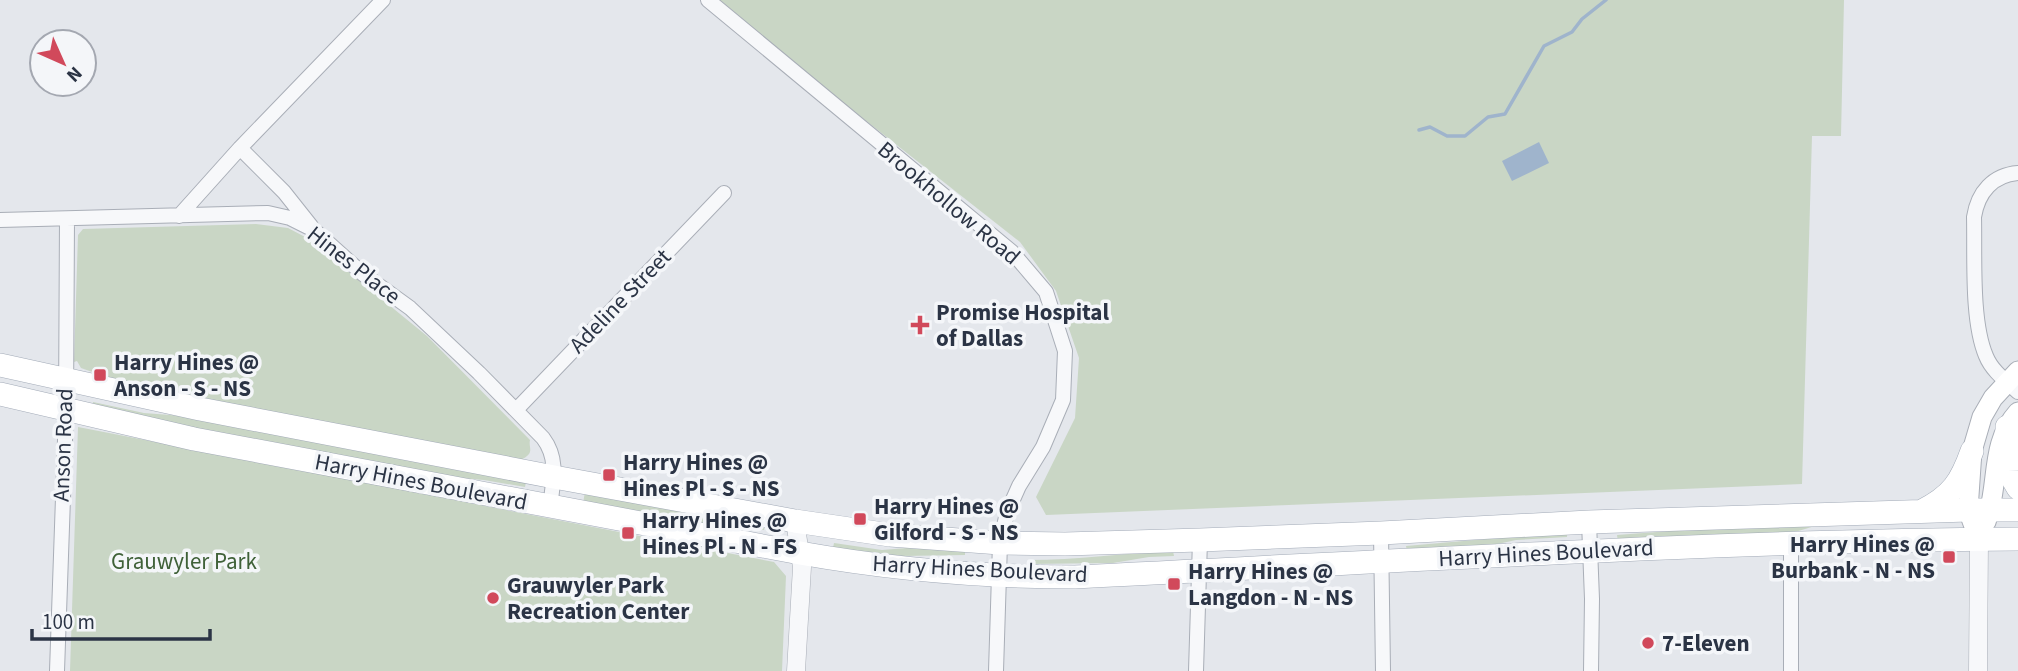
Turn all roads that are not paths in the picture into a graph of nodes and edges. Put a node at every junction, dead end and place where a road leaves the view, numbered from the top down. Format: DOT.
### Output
graph roads {
  1 [pos="383,0"];
  2 [pos="708,0"];
  3 [pos="240,148"];
  4 [pos="2018,173"];
  5 [pos="724,193"];
  6 [pos="179,216"];
  7 [pos="68,219"];
  8 [pos="0,220"];
  9 [pos="314,230"];
  10 [pos="0,365"];
  11 [pos="65,381"];
  12 [pos="2014,381"];
  13 [pos="0,394"];
  14 [pos="516,410"];
  15 [pos="66,411"];
  16 [pos="2012,420"];
  17 [pos="1972,451"];
  18 [pos="554,477"];
  19 [pos="2018,488"];
  20 [pos="550,507"];
  21 [pos="1980,510"];
  22 [pos="2018,510"];
  23 [pos="1921,512"];
  24 [pos="795,521"];
  25 [pos="1589,522"];
  26 [pos="1381,533"];
  27 [pos="2018,539"];
  28 [pos="1200,540"];
  29 [pos="1979,540"];
  30 [pos="1000,543"];
  31 [pos="1791,543"];
  32 [pos="1590,550"];
  33 [pos="800,553"];
  34 [pos="1382,562"];
  35 [pos="1200,571"];
  36 [pos="1000,574"];
  37 [pos="57,671"];
  38 [pos="796,671"];
  39 [pos="996,671"];
  40 [pos="1196,671"];
  41 [pos="1383,671"];
  42 [pos="1591,671"];
  43 [pos="1791,671"];
  44 [pos="1978,671"];
  1 -- 3 [label="street"];
  2 -- 30 [label="street, Brookhollow Road"];
  3 -- 6 [label="street"];
  3 -- 9 [label="street"];
  4 -- 12 [label="street"];
  5 -- 14 [label="street, Adeline Street"];
  6 -- 7 [label="street, Hines Place"];
  6 -- 9 [label="street, Hines Place"];
  7 -- 8 [label="street, Hines Place"];
  7 -- 11 [label="street, Anson Road"];
  9 -- 14 [label="street, Hines Place"];
  10 -- 11 [label="main road, Harry Hines Boulevard"];
  11 -- 15 [label="street, Anson Road"];
  11 -- 18 [label="main road, Harry Hines Boulevard"];
  12 -- 17 [label="main road"];
  13 -- 15 [label="main road, Harry Hines Boulevard"];
  14 -- 18 [label="street, Hines Place"];
  15 -- 20 [label="main road, Harry Hines Boulevard"];
  15 -- 37 [label="street, Anson Road"];
  16 -- 19 [label="main road"];
  16 -- 21 [label="main road"];
  17 -- 21 [label="main road"];
  17 -- 23 [label="main road"];
  18 -- 20 [label="street, Hines Place"];
  18 -- 24 [label="main road, Harry Hines Boulevard"];
  20 -- 33 [label="main road, Harry Hines Boulevard"];
  21 -- 22 [label="main road, Harry Hines Boulevard"];
  21 -- 23 [label="main road, Harry Hines Boulevard"];
  21 -- 29 [label="main road"];
  23 -- 25 [label="main road, Harry Hines Boulevard"];
  24 -- 30 [label="main road, Harry Hines Boulevard"];
  24 -- 33 [label="street"];
  25 -- 26 [label="main road, Harry Hines Boulevard"];
  25 -- 32 [label="street"];
  26 -- 28 [label="main road, Harry Hines Boulevard"];
  26 -- 34 [label="street"];
  27 -- 29 [label="main road, Harry Hines Boulevard"];
  28 -- 30 [label="main road, Harry Hines Boulevard"];
  28 -- 35 [label="street"];
  29 -- 31 [label="main road, Harry Hines Boulevard"];
  29 -- 44 [label="street"];
  30 -- 36 [label="street, Brookhollow Road"];
  31 -- 32 [label="main road, Harry Hines Boulevard"];
  31 -- 43 [label="street"];
  32 -- 34 [label="main road, Harry Hines Boulevard"];
  32 -- 42 [label="street"];
  33 -- 36 [label="main road, Harry Hines Boulevard"];
  33 -- 38 [label="street"];
  34 -- 35 [label="main road, Harry Hines Boulevard"];
  34 -- 41 [label="street"];
  35 -- 36 [label="main road, Harry Hines Boulevard"];
  35 -- 40 [label="street"];
  36 -- 39 [label="street, Brookhollow Road"];
}
